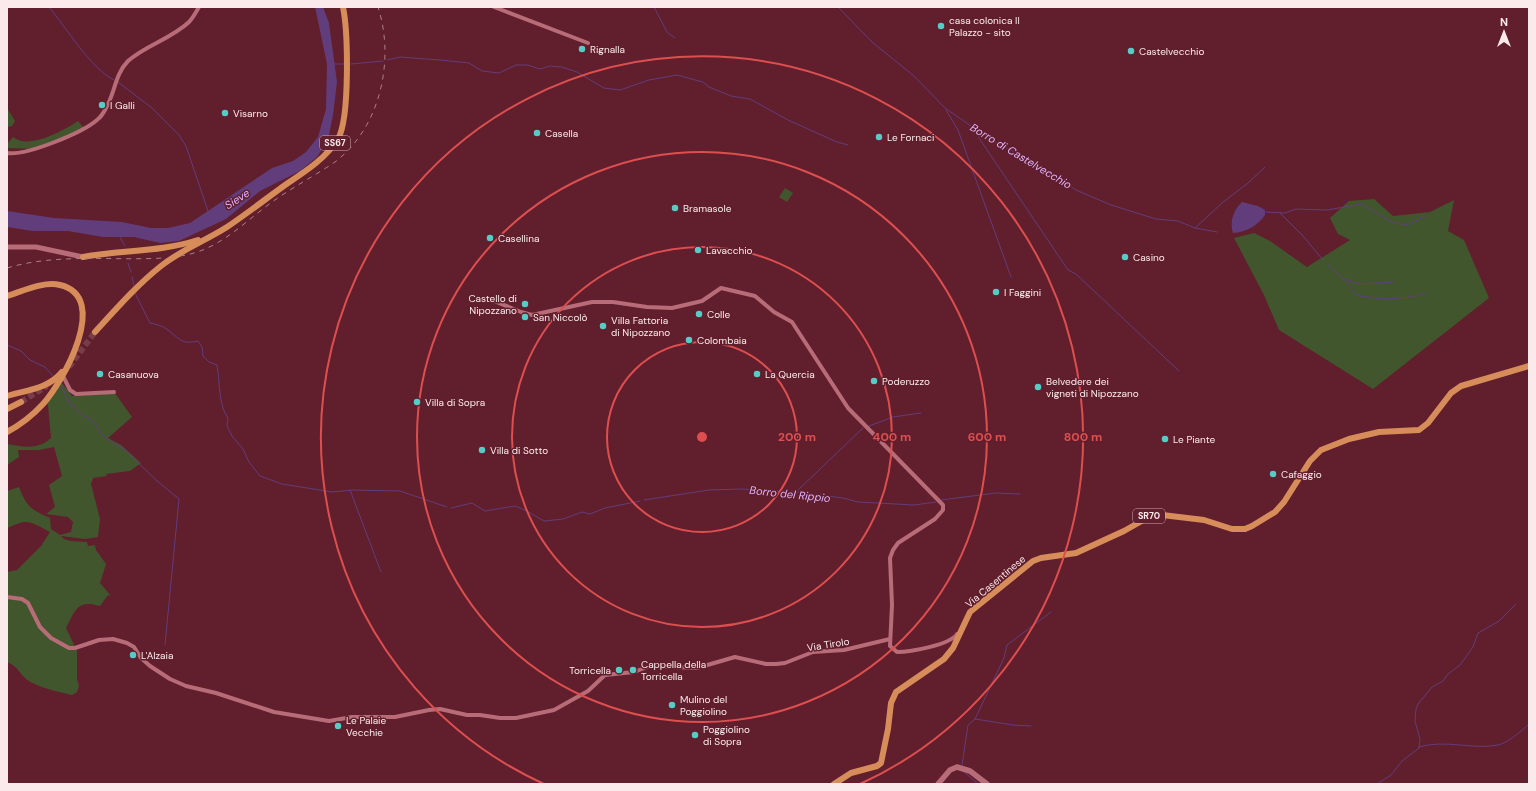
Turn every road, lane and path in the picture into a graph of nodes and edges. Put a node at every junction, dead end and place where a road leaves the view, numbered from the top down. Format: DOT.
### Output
graph roads {
  1 [pos="199,7"];
  2 [pos="343,7"];
  3 [pos="494,7"];
  4 [pos="588,43"];
  5 [pos="7,152"];
  6 [pos="225,228"];
  7 [pos="7,247"];
  8 [pos="83,257"];
  9 [pos="7,296"];
  10 [pos="487,298"];
  11 [pos="95,332"];
  12 [pos="68,364"];
  13 [pos="1529,366"];
  14 [pos="61,380"];
  15 [pos="114,392"];
  16 [pos="7,396"];
  17 [pos="21,402"];
  18 [pos="7,409"];
  19 [pos="7,432"];
  20 [pos="7,596"];
  21 [pos="961,633"];
  22 [pos="890,639"];
  23 [pos="834,784"];
  24 [pos="938,784"];
  25 [pos="987,784"];
  1 -- 5 [label="street"];
  2 -- 6 [label="main road, SS67"];
  3 -- 4 [label="street"];
  6 -- 8 [label="main road"];
  6 -- 11 [label="main road, SS67"];
  7 -- 8 [label="street"];
  9 -- 12 [label="main road"];
  10 -- 22 [label="street"];
  12 -- 14 [label="main road"];
  12 -- 16 [label="main road"];
  13 -- 21 [label="main road, Via Casentinese / SR70"];
  14 -- 15 [label="street"];
  14 -- 19 [label="main road"];
  17 -- 18 [label="main road"];
  20 -- 22 [label="street, Via Tirolo"];
  21 -- 22 [label="street"];
  21 -- 23 [label="main road, Via Casentinese / SR70"];
  24 -- 25 [label="main road"];
}
